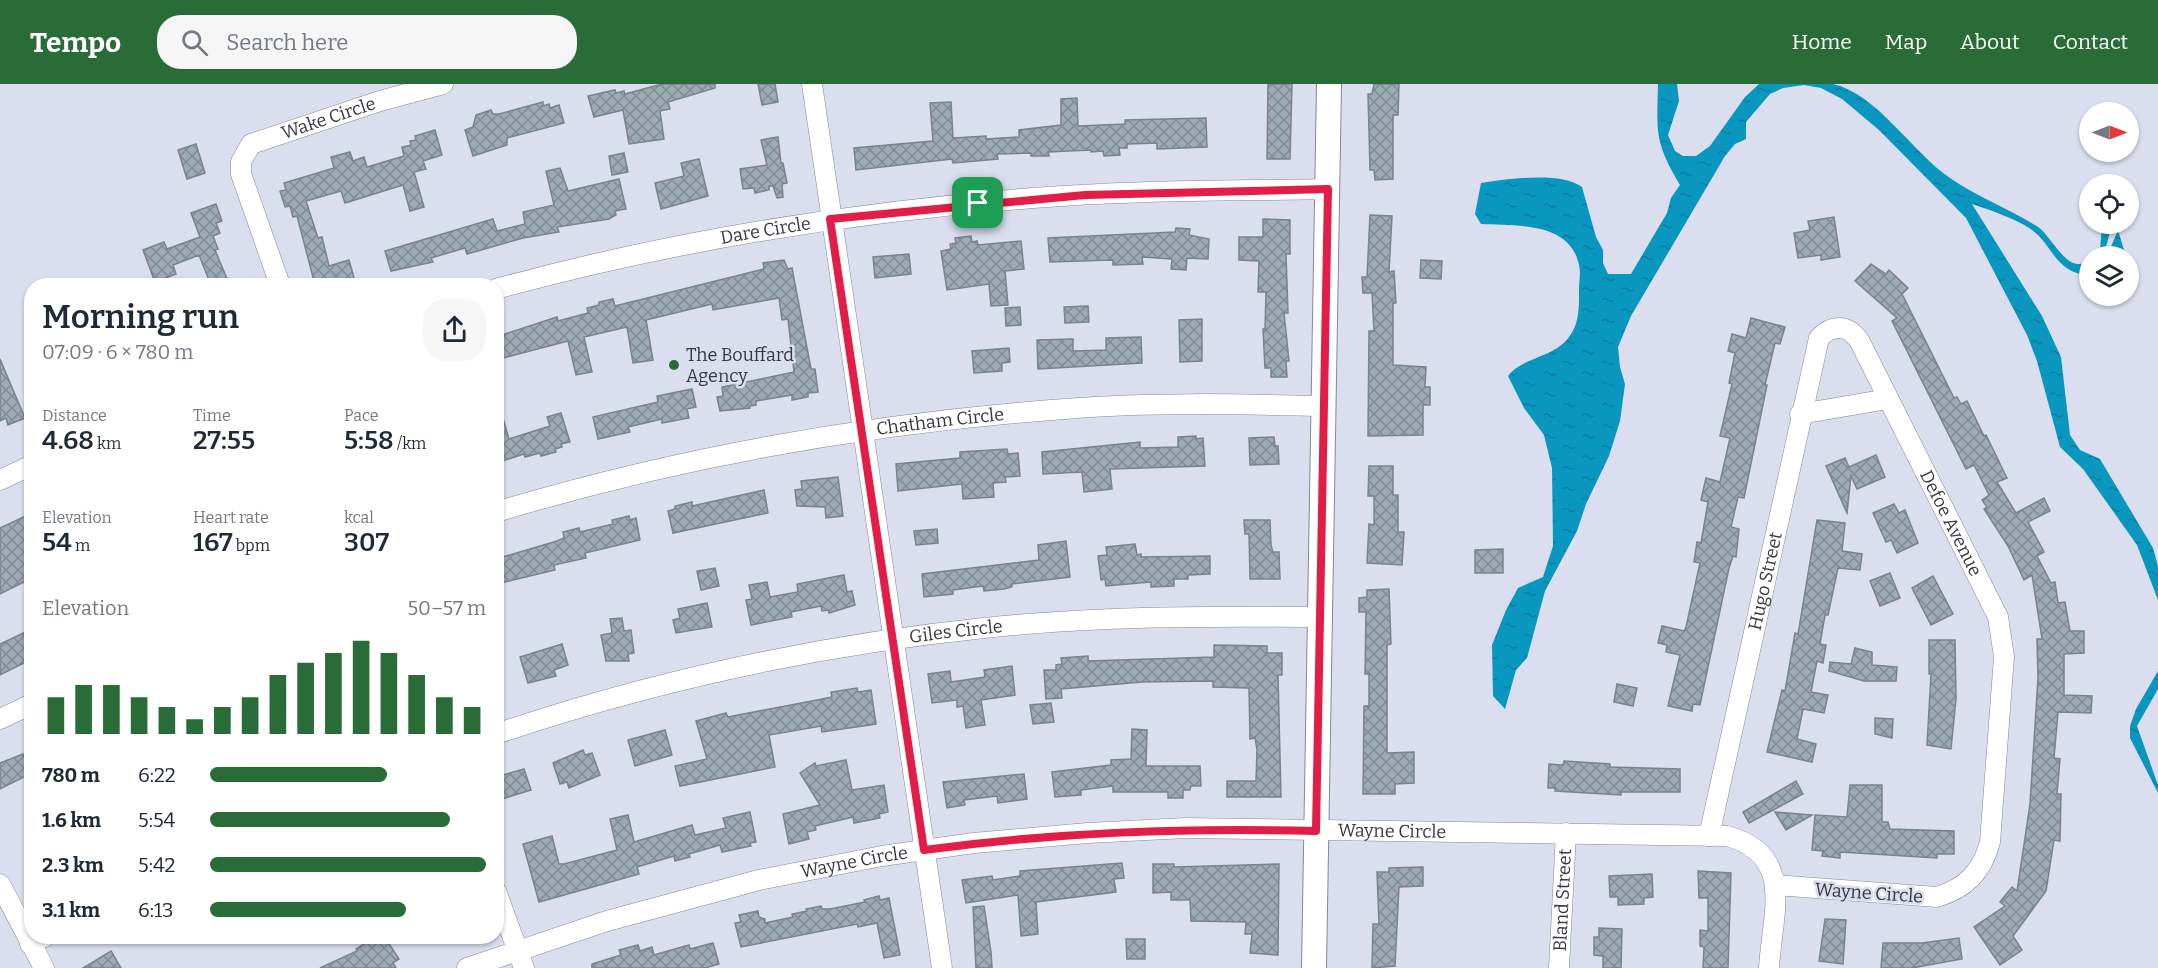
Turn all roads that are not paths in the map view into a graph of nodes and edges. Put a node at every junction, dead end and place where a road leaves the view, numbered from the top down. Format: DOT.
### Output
graph roads {
  1 [pos="443,84"];
  2 [pos="812,84"];
  3 [pos="1329,84"];
  4 [pos="1328,189"];
  5 [pos="830,219"];
  6 [pos="278,278"];
  7 [pos="504,288"];
  8 [pos="1888,399"];
  9 [pos="1323,405"];
  10 [pos="1800,414"];
  11 [pos="862,431"];
  12 [pos="24,469"];
  13 [pos="0,480"];
  14 [pos="504,510"];
  15 [pos="1320,617"];
  16 [pos="894,639"];
  17 [pos="24,708"];
  18 [pos="0,719"];
  19 [pos="504,732"];
  20 [pos="1316,831"];
  21 [pos="1566,834"];
  22 [pos="1709,836"];
  23 [pos="1990,842"];
  24 [pos="924,850"];
  25 [pos="0,884"];
  26 [pos="1775,885"];
  27 [pos="504,913"];
  28 [pos="24,919"];
  29 [pos="39,944"];
  30 [pos="521,959"];
  31 [pos="44,968"];
  32 [pos="467,968"];
  33 [pos="942,968"];
  34 [pos="1314,968"];
  35 [pos="1559,968"];
  36 [pos="1769,968"];
  1 -- 6 [label="street, Wake Circle"];
  2 -- 5 [label="street"];
  3 -- 4 [label="street"];
  4 -- 5 [label="street, Dare Circle"];
  4 -- 9 [label="street"];
  5 -- 7 [label="street, Dare Circle"];
  5 -- 11 [label="street"];
  8 -- 10 [label="street"];
  8 -- 10 [label="street, Defoe Avenue"];
  8 -- 23 [label="street, Defoe Avenue"];
  9 -- 11 [label="street, Chatham Circle"];
  9 -- 15 [label="street"];
  10 -- 22 [label="street, Hugo Street"];
  11 -- 14 [label="street, Chatham Circle"];
  11 -- 16 [label="street"];
  12 -- 13 [label="street"];
  15 -- 16 [label="street, Giles Circle"];
  15 -- 20 [label="street"];
  16 -- 19 [label="street, Giles Circle"];
  16 -- 24 [label="street"];
  17 -- 18 [label="street"];
  20 -- 21 [label="street, Wayne Circle"];
  20 -- 24 [label="street, Wayne Circle"];
  20 -- 34 [label="street"];
  21 -- 22 [label="street, Wayne Circle"];
  21 -- 35 [label="street, Bland Street"];
  22 -- 26 [label="street, Wayne Circle"];
  23 -- 26 [label="street, Wayne Circle"];
  24 -- 30 [label="street, Wayne Circle"];
  24 -- 33 [label="street"];
  25 -- 28 [label="street"];
  26 -- 36 [label="street"];
  27 -- 30 [label="street"];
  29 -- 31 [label="street"];
  30 -- 32 [label="street, Wayne Circle"];
}
